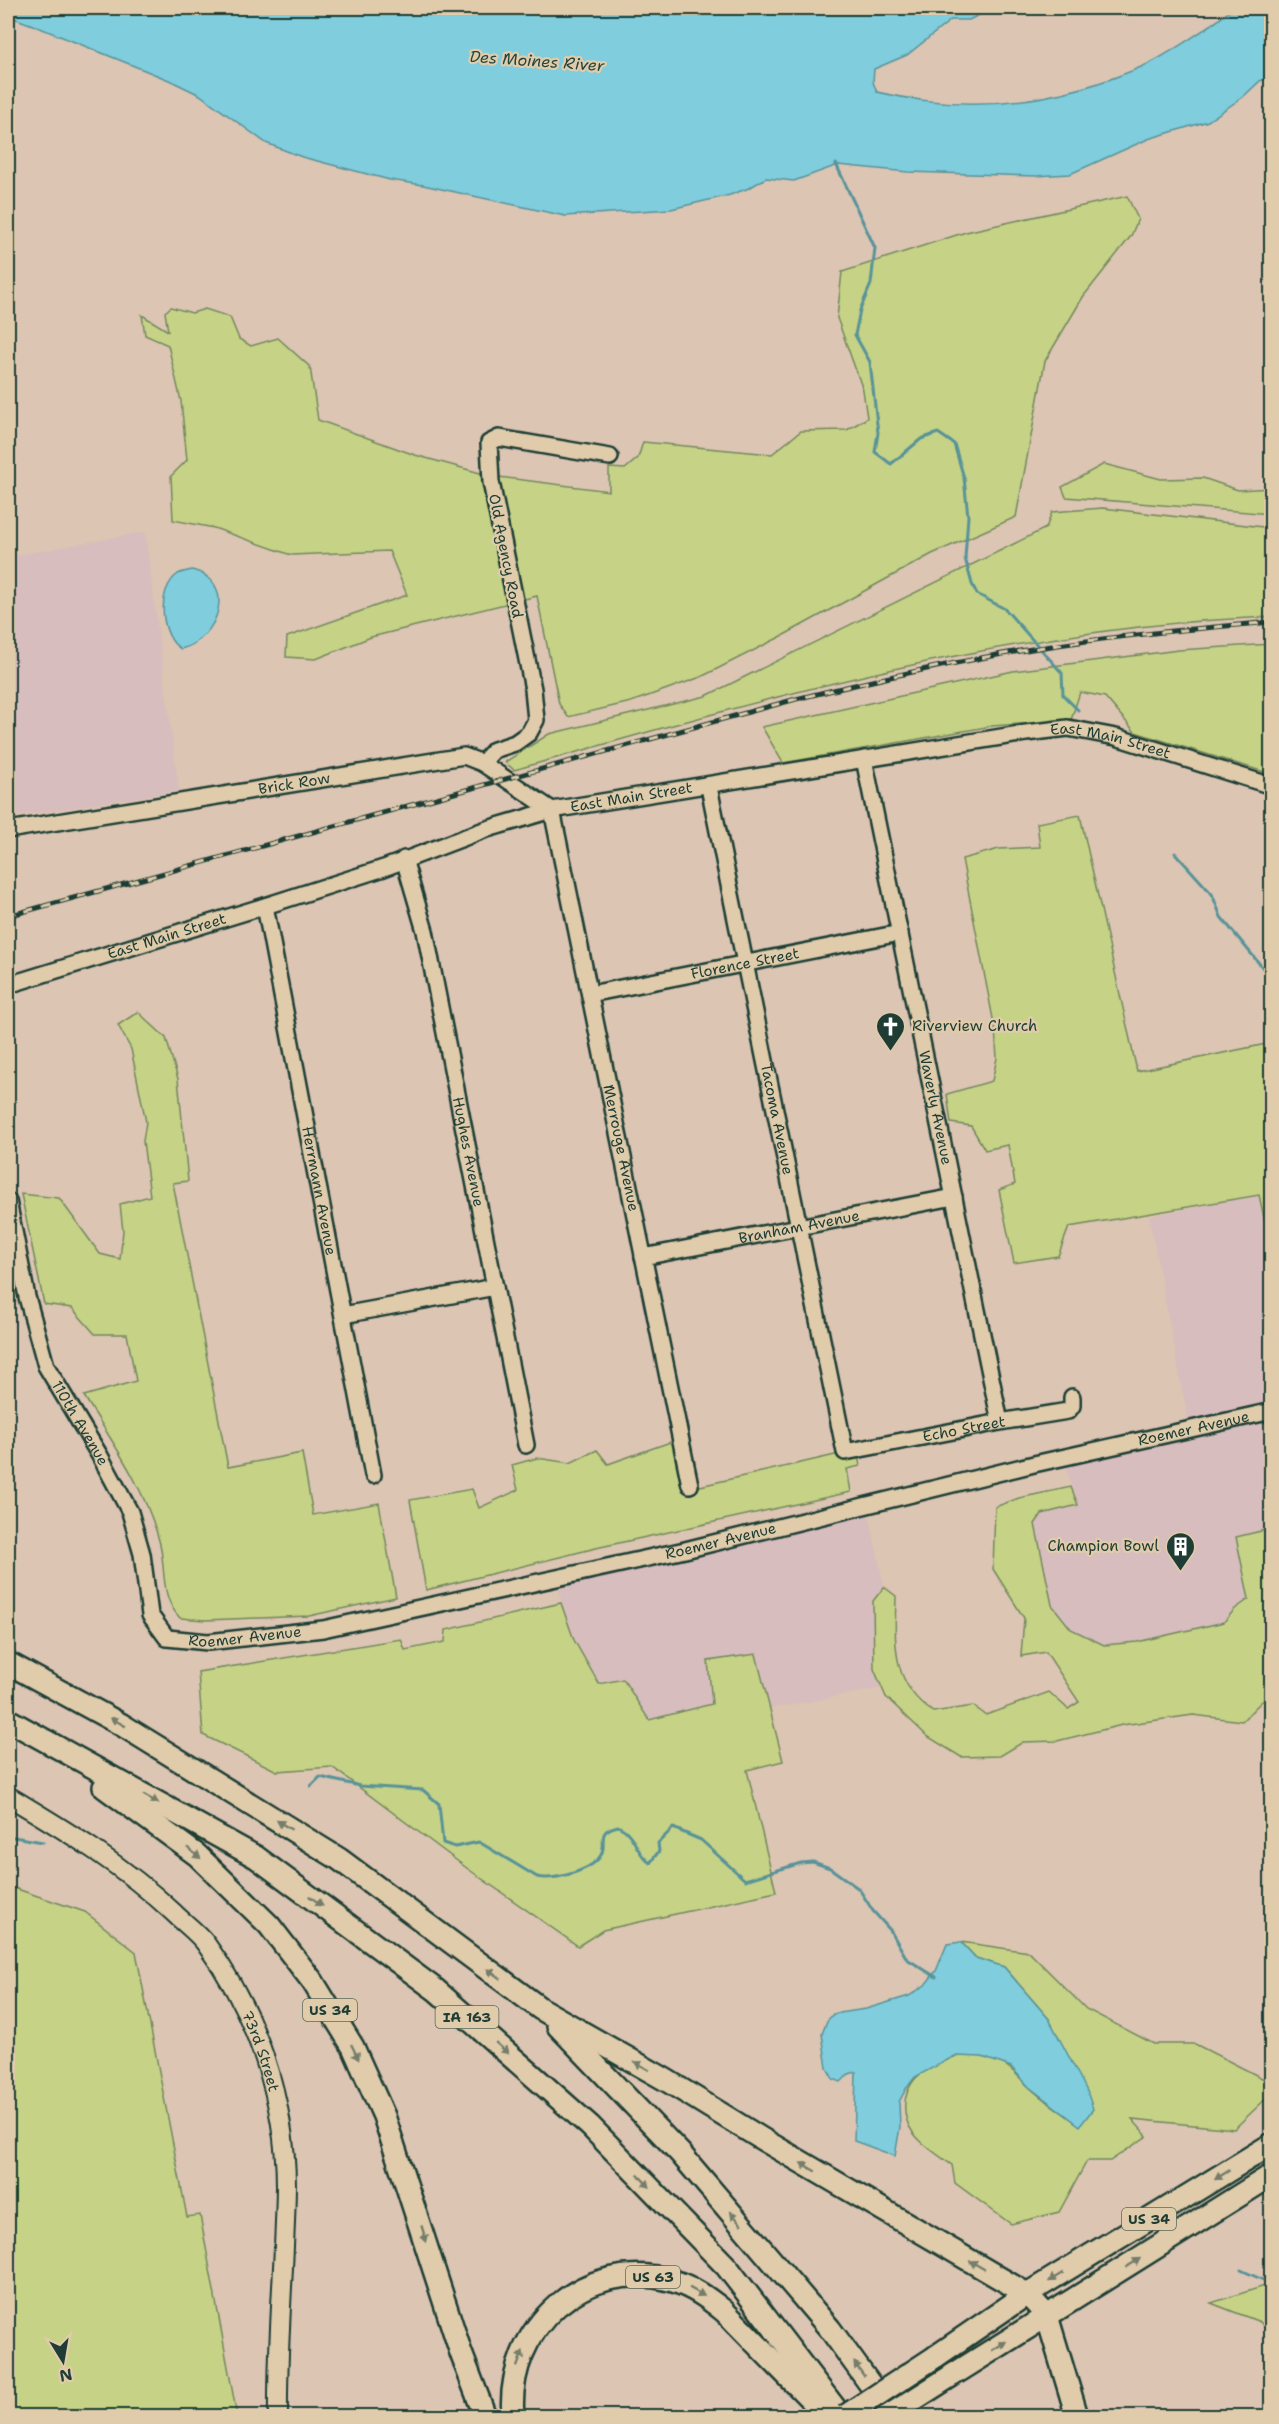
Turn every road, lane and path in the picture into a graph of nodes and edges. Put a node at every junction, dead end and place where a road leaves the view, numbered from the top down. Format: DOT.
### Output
graph roads {
  1 [pos="610,457"];
  2 [pos="864,759"];
  3 [pos="482,763"];
  4 [pos="1272,786"];
  5 [pos="709,787"];
  6 [pos="552,810"];
  7 [pos="15,828"];
  8 [pos="404,859"];
  9 [pos="266,906"];
  10 [pos="900,933"];
  11 [pos="746,964"];
  12 [pos="8,985"];
  13 [pos="590,994"];
  14 [pos="954,1197"];
  15 [pos="8,1201"];
  16 [pos="799,1227"];
  17 [pos="643,1257"];
  18 [pos="495,1287"];
  19 [pos="343,1315"];
  20 [pos="1072,1397"];
  21 [pos="1272,1411"];
  22 [pos="1000,1422"];
  23 [pos="526,1445"];
  24 [pos="845,1452"];
  25 [pos="373,1475"];
  26 [pos="690,1485"];
  27 [pos="167,1638"];
  28 [pos="8,1663"];
  29 [pos="8,1720"];
  30 [pos="8,1725"];
  31 [pos="8,1797"];
  32 [pos="541,2009"];
  33 [pos="1272,2144"];
  34 [pos="1272,2175"];
  35 [pos="1027,2294"];
  36 [pos="1047,2316"];
  37 [pos="278,2416"];
  38 [pos="485,2416"];
  39 [pos="513,2416"];
  40 [pos="827,2416"];
  41 [pos="841,2416"];
  42 [pos="845,2416"];
  43 [pos="888,2416"];
  44 [pos="893,2416"];
  45 [pos="1077,2416"];
  1 -- 3 [label="street, Old Agency Road"];
  2 -- 4 [label="street, East Main Street"];
  2 -- 5 [label="street, East Main Street"];
  2 -- 10 [label="street, Waverly Avenue"];
  3 -- 6 [label="street, Brick Row"];
  3 -- 7 [label="street, Brick Row"];
  5 -- 6 [label="street, East Main Street"];
  5 -- 11 [label="street, Tacoma Avenue"];
  6 -- 8 [label="street, East Main Street"];
  6 -- 13 [label="street, Merrouge Avenue"];
  8 -- 9 [label="street, East Main Street"];
  8 -- 18 [label="street, Hughes Avenue"];
  9 -- 12 [label="street, East Main Street"];
  9 -- 19 [label="street, Herrmann Avenue"];
  10 -- 11 [label="street, Florence Street"];
  10 -- 14 [label="street, Waverly Avenue"];
  11 -- 13 [label="street, Florence Street"];
  11 -- 16 [label="street, Tacoma Avenue"];
  13 -- 17 [label="street, Merrouge Avenue"];
  14 -- 16 [label="street, Branham Avenue"];
  14 -- 22 [label="street, Waverly Avenue"];
  15 -- 27 [label="street, 110th Avenue"];
  16 -- 17 [label="street, Branham Avenue"];
  16 -- 24 [label="street, Tacoma Avenue"];
  17 -- 26 [label="street, Merrouge Avenue"];
  18 -- 19 [label="street"];
  18 -- 23 [label="street, Hughes Avenue"];
  19 -- 25 [label="street, Herrmann Avenue"];
  20 -- 22 [label="street, Echo Street"];
  21 -- 27 [label="street, Roemer Avenue"];
  22 -- 24 [label="street, Echo Street"];
  32 -- 28 [label="highway, one-way"];
  29 -- 41 [label="highway, IA 163, one-way"];
  30 -- 38 [label="highway, US 34, one-way"];
  31 -- 37 [label="main road, 73rd Street"];
  35 -- 32 [label="highway, one-way"];
  44 -- 32 [label="highway, one-way"];
  33 -- 35 [label="highway, US 34, one-way"];
  36 -- 34 [label="highway, US 34, one-way"];
  35 -- 36 [label="highway"];
  35 -- 42 [label="highway, bridge"];
  43 -- 36 [label="highway, US 34, one-way, bridge"];
  36 -- 45 [label="highway"];
  39 -- 40 [label="highway, US 63, one-way"];
}
